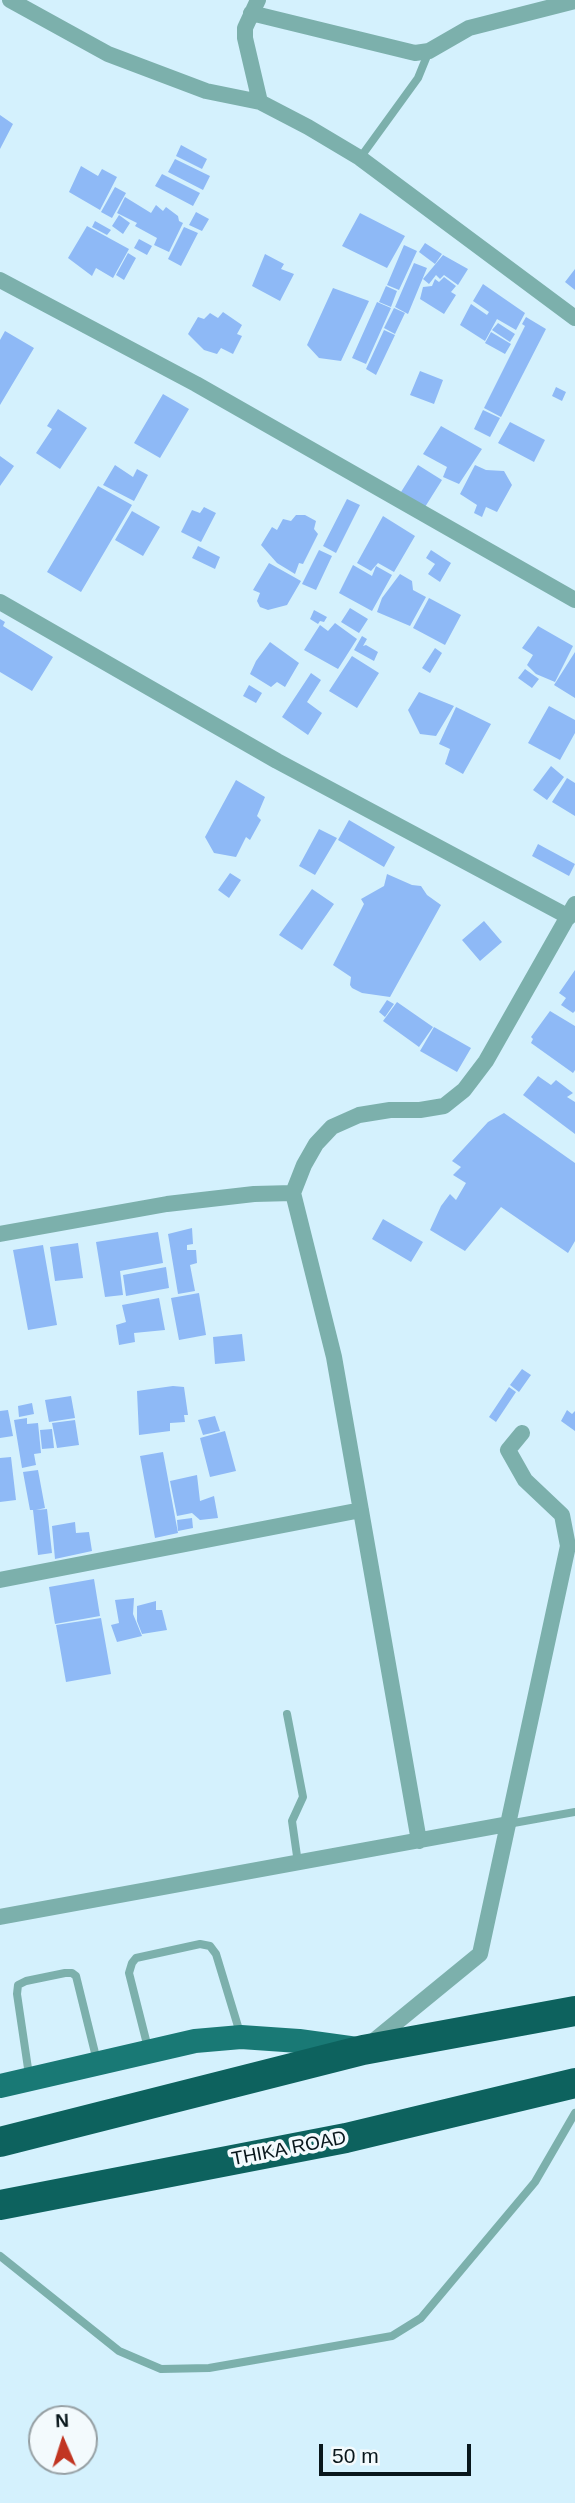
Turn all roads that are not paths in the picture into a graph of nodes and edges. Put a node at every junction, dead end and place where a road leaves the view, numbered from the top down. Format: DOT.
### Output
graph roads {
  1 [pos="10,0"];
  2 [pos="575,1"];
  3 [pos="254,6"];
  4 [pos="429,51"];
  5 [pos="260,102"];
  6 [pos="360,158"];
  7 [pos="0,280"];
  8 [pos="575,318"];
  9 [pos="575,600"];
  10 [pos="0,602"];
  11 [pos="572,911"];
  12 [pos="293,1192"];
  13 [pos="0,1234"];
  14 [pos="522,1433"];
  15 [pos="361,1510"];
  16 [pos="0,1580"];
  17 [pos="287,1714"];
  18 [pos="575,1812"];
  19 [pos="508,1824"];
  20 [pos="419,1841"];
  21 [pos="298,1863"];
  22 [pos="0,1917"];
  23 [pos="575,2011"];
  24 [pos="241,2037"];
  25 [pos="363,2050"];
  26 [pos="148,2051"];
  27 [pos="97,2063"];
  28 [pos="29,2078"];
  29 [pos="575,2083"];
  30 [pos="0,2086"];
  31 [pos="575,2113"];
  32 [pos="0,2142"];
  33 [pos="0,2205"];
  34 [pos="0,2256"];
  1 -- 5 [label="street"];
  2 -- 4 [label="street"];
  3 -- 4 [label="street"];
  3 -- 5 [label="street"];
  4 -- 6 [label="lane"];
  5 -- 6 [label="street"];
  6 -- 8 [label="street"];
  7 -- 9 [label="street"];
  10 -- 11 [label="street"];
  11 -- 12 [label="street"];
  12 -- 13 [label="street"];
  12 -- 15 [label="street"];
  14 -- 19 [label="street"];
  15 -- 16 [label="street"];
  15 -- 20 [label="street"];
  17 -- 21 [label="lane"];
  18 -- 19 [label="lane"];
  19 -- 20 [label="street"];
  19 -- 25 [label="street"];
  20 -- 21 [label="street"];
  21 -- 22 [label="street"];
  23 -- 25 [label="highway"];
  24 -- 25 [label="main road"];
  24 -- 26 [label="main road"];
  24 -- 26 [label="lane"];
  25 -- 32 [label="highway"];
  26 -- 27 [label="main road"];
  27 -- 28 [label="main road"];
  27 -- 28 [label="lane"];
  28 -- 30 [label="main road"];
  29 -- 33 [label="highway, THIKA ROAD"];
  31 -- 34 [label="lane"];
}
